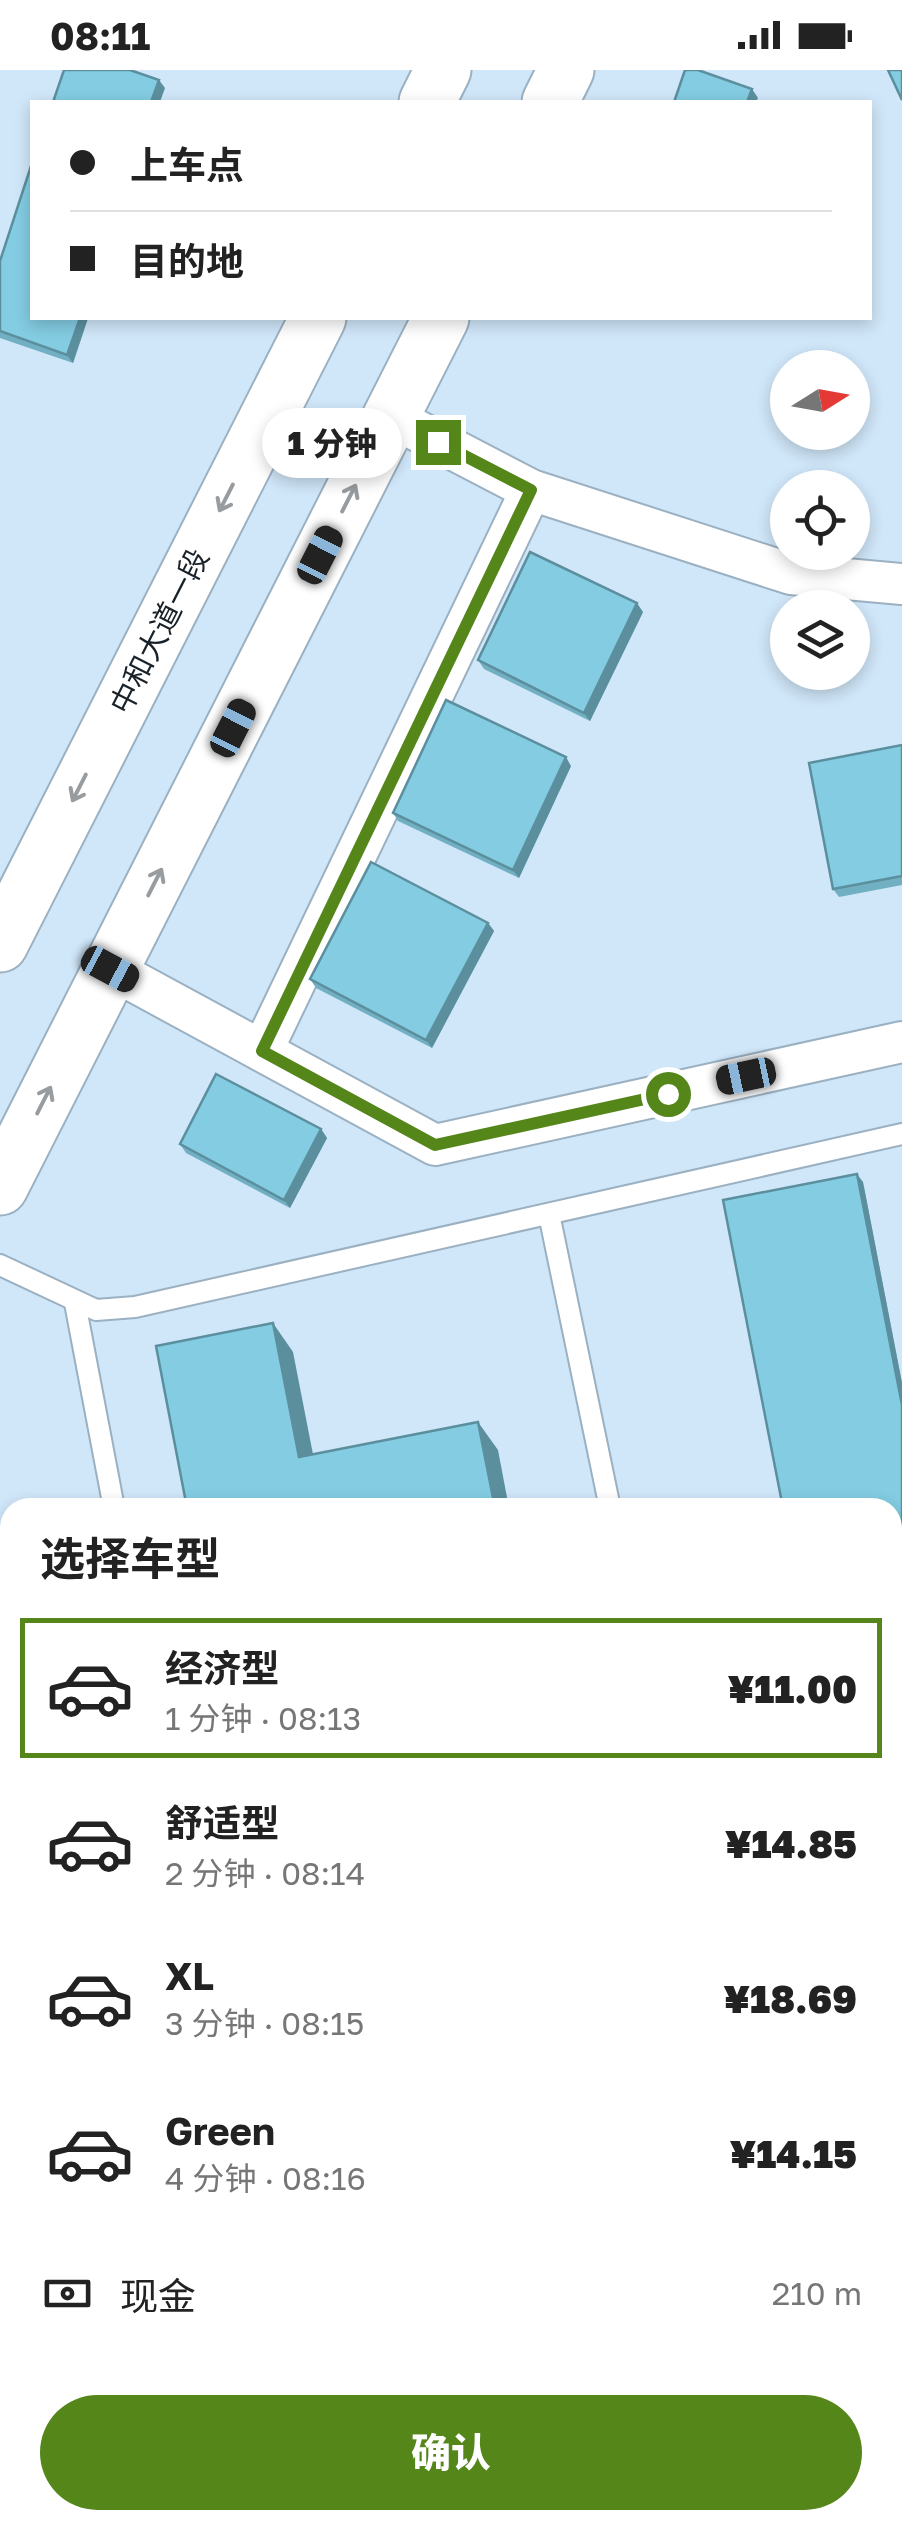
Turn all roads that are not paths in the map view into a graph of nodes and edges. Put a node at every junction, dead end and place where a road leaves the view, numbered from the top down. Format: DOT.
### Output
graph roads {
  1 [pos="443,70"];
  2 [pos="566,70"];
  3 [pos="428,100"];
  4 [pos="551,100"];
  5 [pos="317,320"];
  6 [pos="440,320"];
  7 [pos="390,417"];
  8 [pos="531,490"];
  9 [pos="902,584"];
  10 [pos="0,944"];
  11 [pos="110,969"];
  12 [pos="902,1042"];
  13 [pos="262,1051"];
  14 [pos="902,1134"];
  15 [pos="0,1187"];
  16 [pos="550,1214"];
  17 [pos="0,1264"];
  18 [pos="75,1302"];
  19 [pos="112,1498"];
  20 [pos="608,1498"];
  1 -- 3 [label="main road"];
  2 -- 4 [label="main road"];
  5 -- 10 [label="main road, 中和大道一段, one-way"];
  6 -- 7 [label="main road"];
  7 -- 8 [label="street"];
  11 -- 7 [label="main road, one-way"];
  8 -- 9 [label="street"];
  8 -- 13 [label="street"];
  11 -- 13 [label="street"];
  15 -- 11 [label="main road, one-way"];
  12 -- 13 [label="street"];
  14 -- 16 [label="lane"];
  16 -- 18 [label="lane"];
  16 -- 20 [label="lane"];
  17 -- 18 [label="lane"];
  18 -- 19 [label="lane"];
}
